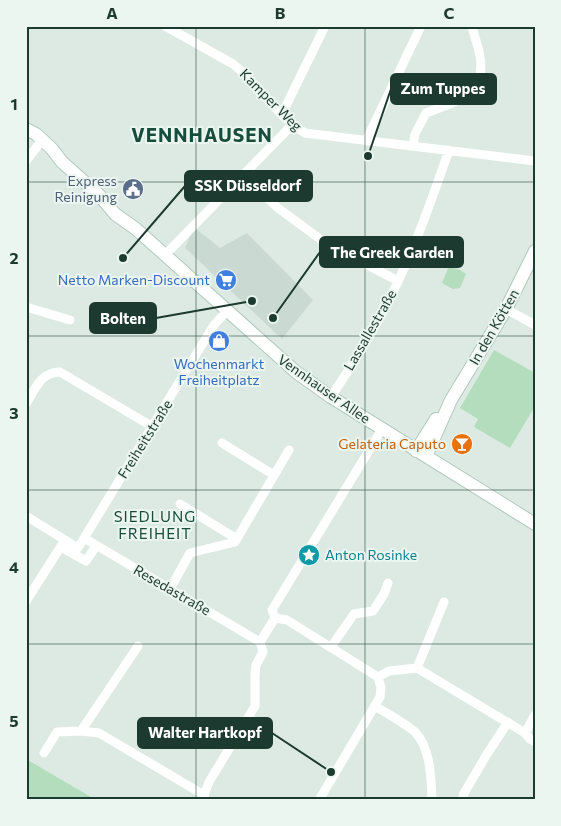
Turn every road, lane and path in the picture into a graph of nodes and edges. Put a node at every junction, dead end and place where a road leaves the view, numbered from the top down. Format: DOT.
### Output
graph roads {
  1 [pos="165,26"];
  2 [pos="324,26"];
  3 [pos="421,26"];
  4 [pos="472,26"];
  5 [pos="282,114"];
  6 [pos="293,124"];
  7 [pos="26,130"];
  8 [pos="26,138"];
  9 [pos="366,141"];
  10 [pos="40,143"];
  11 [pos="413,146"];
  12 [pos="449,150"];
  13 [pos="26,161"];
  14 [pos="535,161"];
  15 [pos="242,176"];
  16 [pos="535,251"];
  17 [pos="165,255"];
  18 [pos="398,281"];
  19 [pos="26,307"];
  20 [pos="506,308"];
  21 [pos="227,311"];
  22 [pos="70,320"];
  23 [pos="535,325"];
  24 [pos="331,397"];
  25 [pos="26,404"];
  26 [pos="153,427"];
  27 [pos="382,429"];
  28 [pos="222,443"];
  29 [pos="289,450"];
  30 [pos="421,453"];
  31 [pos="274,475"];
  32 [pos="180,504"];
  33 [pos="26,516"];
  34 [pos="535,524"];
  35 [pos="84,538"];
  36 [pos="237,538"];
  37 [pos="63,543"];
  38 [pos="96,546"];
  39 [pos="388,583"];
  40 [pos="170,589"];
  41 [pos="26,602"];
  42 [pos="444,602"];
  43 [pos="275,618"];
  44 [pos="260,642"];
  45 [pos="138,646"];
  46 [pos="331,647"];
  47 [pos="417,668"];
  48 [pos="378,677"];
  49 [pos="375,706"];
  50 [pos="535,715"];
  51 [pos="508,722"];
  52 [pos="81,731"];
  53 [pos="525,732"];
  54 [pos="535,742"];
  55 [pos="44,753"];
  56 [pos="204,797"];
  57 [pos="319,800"];
  58 [pos="432,800"];
  59 [pos="464,800"];
  1 -- 5 [label="street, Kamper Weg"];
  2 -- 5 [label="street"];
  3 -- 9 [label="street"];
  4 -- 11 [label="street"];
  5 -- 6 [label="street, Kamper Weg"];
  6 -- 9 [label="street, Kamper Weg"];
  6 -- 15 [label="street"];
  7 -- 10 [label="main road, Vennhauser Allee"];
  8 -- 10 [label="main road, Vennhauser Allee"];
  9 -- 11 [label="street, Kamper Weg"];
  10 -- 13 [label="street"];
  10 -- 17 [label="main road, Vennhauser Allee"];
  11 -- 12 [label="street, Kamper Weg"];
  12 -- 14 [label="street, Kamper Weg"];
  12 -- 18 [label="street, Lassallestraße"];
  15 -- 17 [label="street"];
  15 -- 18 [label="street"];
  16 -- 20 [label="main road, In den Kötten"];
  17 -- 21 [label="main road, Vennhauser Allee"];
  18 -- 24 [label="street, Lassallestraße"];
  19 -- 22 [label="street"];
  20 -- 23 [label="street"];
  20 -- 30 [label="main road, In den Kötten"];
  21 -- 24 [label="main road, Vennhauser Allee"];
  21 -- 26 [label="street, Freiheitstraße"];
  24 -- 27 [label="main road, Vennhauser Allee"];
  25 -- 26 [label="street"];
  26 -- 35 [label="street, Freiheitstraße"];
  27 -- 30 [label="main road, Vennhauser Allee"];
  27 -- 43 [label="street"];
  28 -- 31 [label="street"];
  29 -- 31 [label="street"];
  30 -- 34 [label="main road, Vennhauser Allee"];
  31 -- 36 [label="street"];
  32 -- 36 [label="street"];
  33 -- 37 [label="street"];
  35 -- 37 [label="street"];
  35 -- 38 [label="street, Resedastraße"];
  36 -- 40 [label="street"];
  37 -- 38 [label="street"];
  37 -- 41 [label="street"];
  38 -- 40 [label="street, Resedastraße"];
  39 -- 46 [label="street"];
  40 -- 44 [label="street, Resedastraße"];
  42 -- 47 [label="street"];
  43 -- 44 [label="street"];
  43 -- 46 [label="street"];
  44 -- 56 [label="street"];
  45 -- 52 [label="street"];
  46 -- 48 [label="street"];
  47 -- 48 [label="street"];
  47 -- 51 [label="street"];
  48 -- 49 [label="street"];
  49 -- 57 [label="street"];
  49 -- 58 [label="street"];
  50 -- 53 [label="street"];
  51 -- 53 [label="street"];
  51 -- 59 [label="street"];
  52 -- 55 [label="street"];
  52 -- 56 [label="street"];
  53 -- 54 [label="street"];
}
